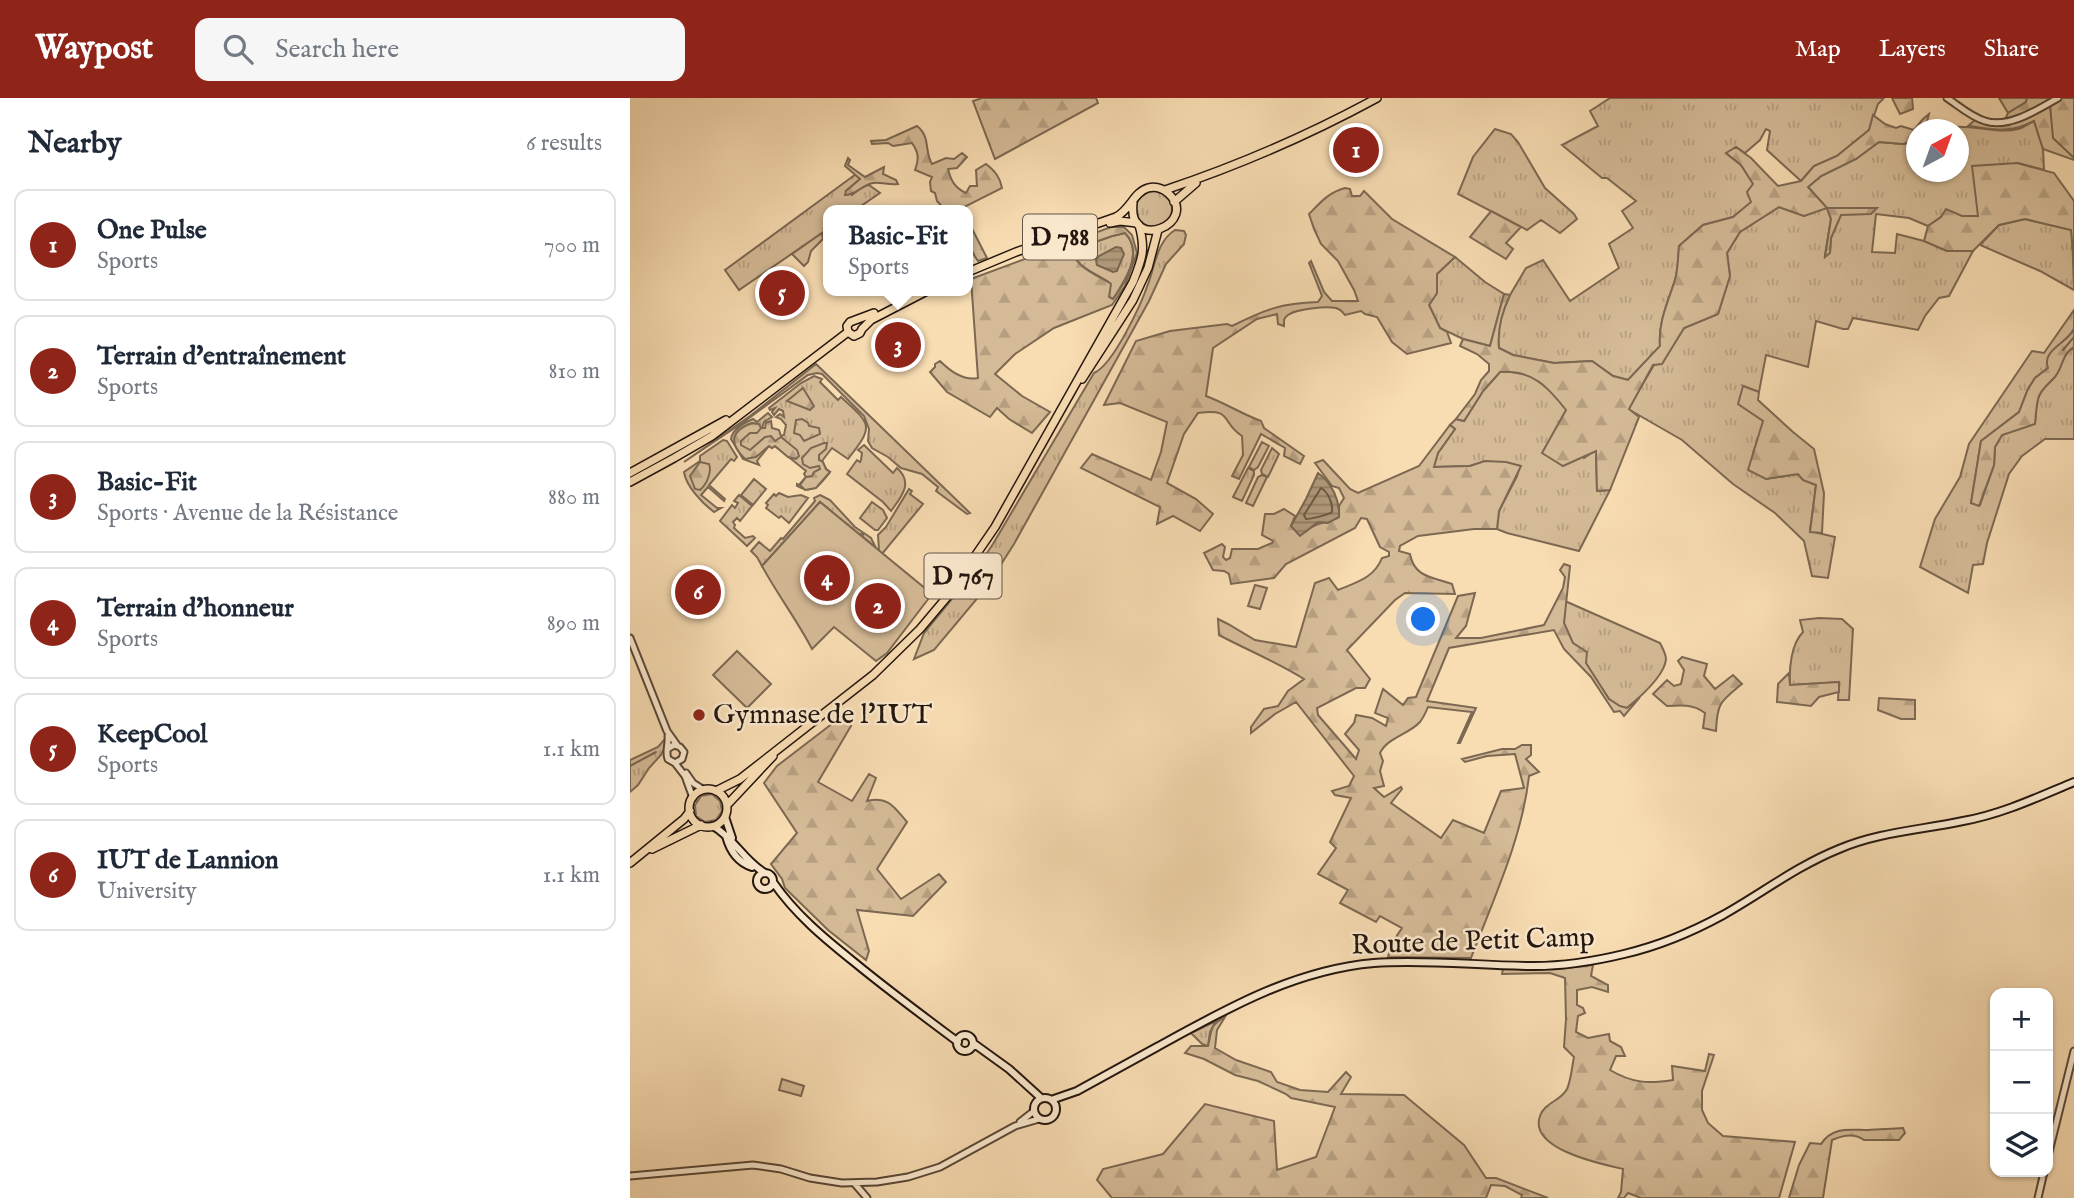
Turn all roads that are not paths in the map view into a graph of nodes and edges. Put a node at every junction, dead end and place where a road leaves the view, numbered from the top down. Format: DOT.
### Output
graph roads {
  1 [pos="1947,98"];
  2 [pos="2059,98"];
  3 [pos="1376,99"];
  4 [pos="1202,178"];
  5 [pos="1165,190"];
  6 [pos="1174,202"];
  7 [pos="1133,203"];
  8 [pos="1138,224"];
  9 [pos="1158,230"];
  10 [pos="982,266"];
  11 [pos="973,270"];
  12 [pos="910,296"];
  13 [pos="917,296"];
  14 [pos="859,325"];
  15 [pos="848,332"];
  16 [pos="743,412"];
  17 [pos="1060,412"];
  18 [pos="656,458"];
  19 [pos="630,472"];
  20 [pos="630,481"];
  21 [pos="630,638"];
  22 [pos="667,731"];
  23 [pos="677,745"];
  24 [pos="783,746"];
  25 [pos="669,748"];
  26 [pos="682,759"];
  27 [pos="675,762"];
  28 [pos="2074,782"];
  29 [pos="704,790"];
  30 [pos="716,791"];
  31 [pos="693,798"];
  32 [pos="727,805"];
  33 [pos="690,811"];
  34 [pos="725,817"];
  35 [pos="701,825"];
  36 [pos="713,826"];
  37 [pos="725,834"];
  38 [pos="734,843"];
  39 [pos="639,856"];
  40 [pos="630,863"];
  41 [pos="751,864"];
  42 [pos="765,873"];
  43 [pos="758,877"];
  44 [pos="770,885"];
  45 [pos="959,1040"];
  46 [pos="971,1046"];
  47 [pos="2074,1051"];
  48 [pos="1077,1091"];
  49 [pos="1051,1100"];
  50 [pos="1037,1104"];
  51 [pos="1056,1110"];
  52 [pos="1039,1119"];
  53 [pos="1015,1126"];
  54 [pos="2053,1136"];
  55 [pos="630,1176"];
  56 [pos="2043,1177"];
  57 [pos="866,1183"];
  58 [pos="855,1184"];
  59 [pos="867,1198"];
  60 [pos="2038,1198"];
  1 -- 2 [label="street"];
  3 -- 4 [label="main road"];
  4 -- 5 [label="main road"];
  4 -- 6 [label="main road"];
  5 -- 6 [label="main road"];
  5 -- 7 [label="main road"];
  6 -- 9 [label="main road"];
  7 -- 8 [label="main road"];
  7 -- 10 [label="main road, D 788"];
  8 -- 9 [label="main road"];
  8 -- 10 [label="main road, D 788"];
  8 -- 17 [label="main road, D 767"];
  9 -- 17 [label="main road, D 767"];
  10 -- 11 [label="main road, D 788"];
  12 -- 14 [label="main road"];
  13 -- 14 [label="main road"];
  14 -- 15 [label="main road"];
  14 -- 15 [label="main road"];
  15 -- 16 [label="main road"];
  16 -- 18 [label="main road"];
  16 -- 20 [label="main road"];
  17 -- 24 [label="main road, D 767"];
  18 -- 19 [label="main road"];
  18 -- 20 [label="main road"];
  21 -- 22 [label="street"];
  22 -- 23 [label="street"];
  22 -- 25 [label="street"];
  23 -- 25 [label="street"];
  23 -- 26 [label="street"];
  24 -- 30 [label="main road, D 767"];
  24 -- 32 [label="main road, D 767"];
  25 -- 27 [label="street"];
  26 -- 27 [label="street"];
  26 -- 29 [label="street"];
  27 -- 31 [label="street"];
  28 -- 48 [label="main road, Route de Petit Camp"];
  29 -- 30 [label="main road"];
  29 -- 31 [label="main road"];
  30 -- 32 [label="main road"];
  31 -- 33 [label="main road"];
  32 -- 34 [label="main road"];
  33 -- 35 [label="main road"];
  33 -- 39 [label="main road"];
  34 -- 36 [label="main road"];
  34 -- 38 [label="main road"];
  35 -- 36 [label="main road"];
  35 -- 39 [label="main road"];
  36 -- 37 [label="main road"];
  37 -- 38 [label="main road"];
  37 -- 41 [label="main road"];
  38 -- 41 [label="main road"];
  39 -- 40 [label="main road"];
  41 -- 42 [label="main road"];
  41 -- 43 [label="main road"];
  42 -- 43 [label="main road"];
  42 -- 44 [label="main road"];
  43 -- 44 [label="main road"];
  44 -- 45 [label="main road"];
  45 -- 46 [label="main road"];
  45 -- 46 [label="main road"];
  46 -- 50 [label="main road"];
  47 -- 54 [label="street"];
  48 -- 49 [label="main road, Route de Petit Camp"];
  48 -- 51 [label="main road, Route de Petit Camp"];
  49 -- 50 [label="main road"];
  49 -- 51 [label="main road"];
  50 -- 52 [label="main road"];
  50 -- 53 [label="street"];
  51 -- 52 [label="main road"];
  52 -- 53 [label="street"];
  53 -- 57 [label="street"];
  55 -- 58 [label="street"];
  56 -- 60 [label="street"];
  57 -- 58 [label="street"];
  57 -- 59 [label="street"];
  58 -- 59 [label="street"];
}
